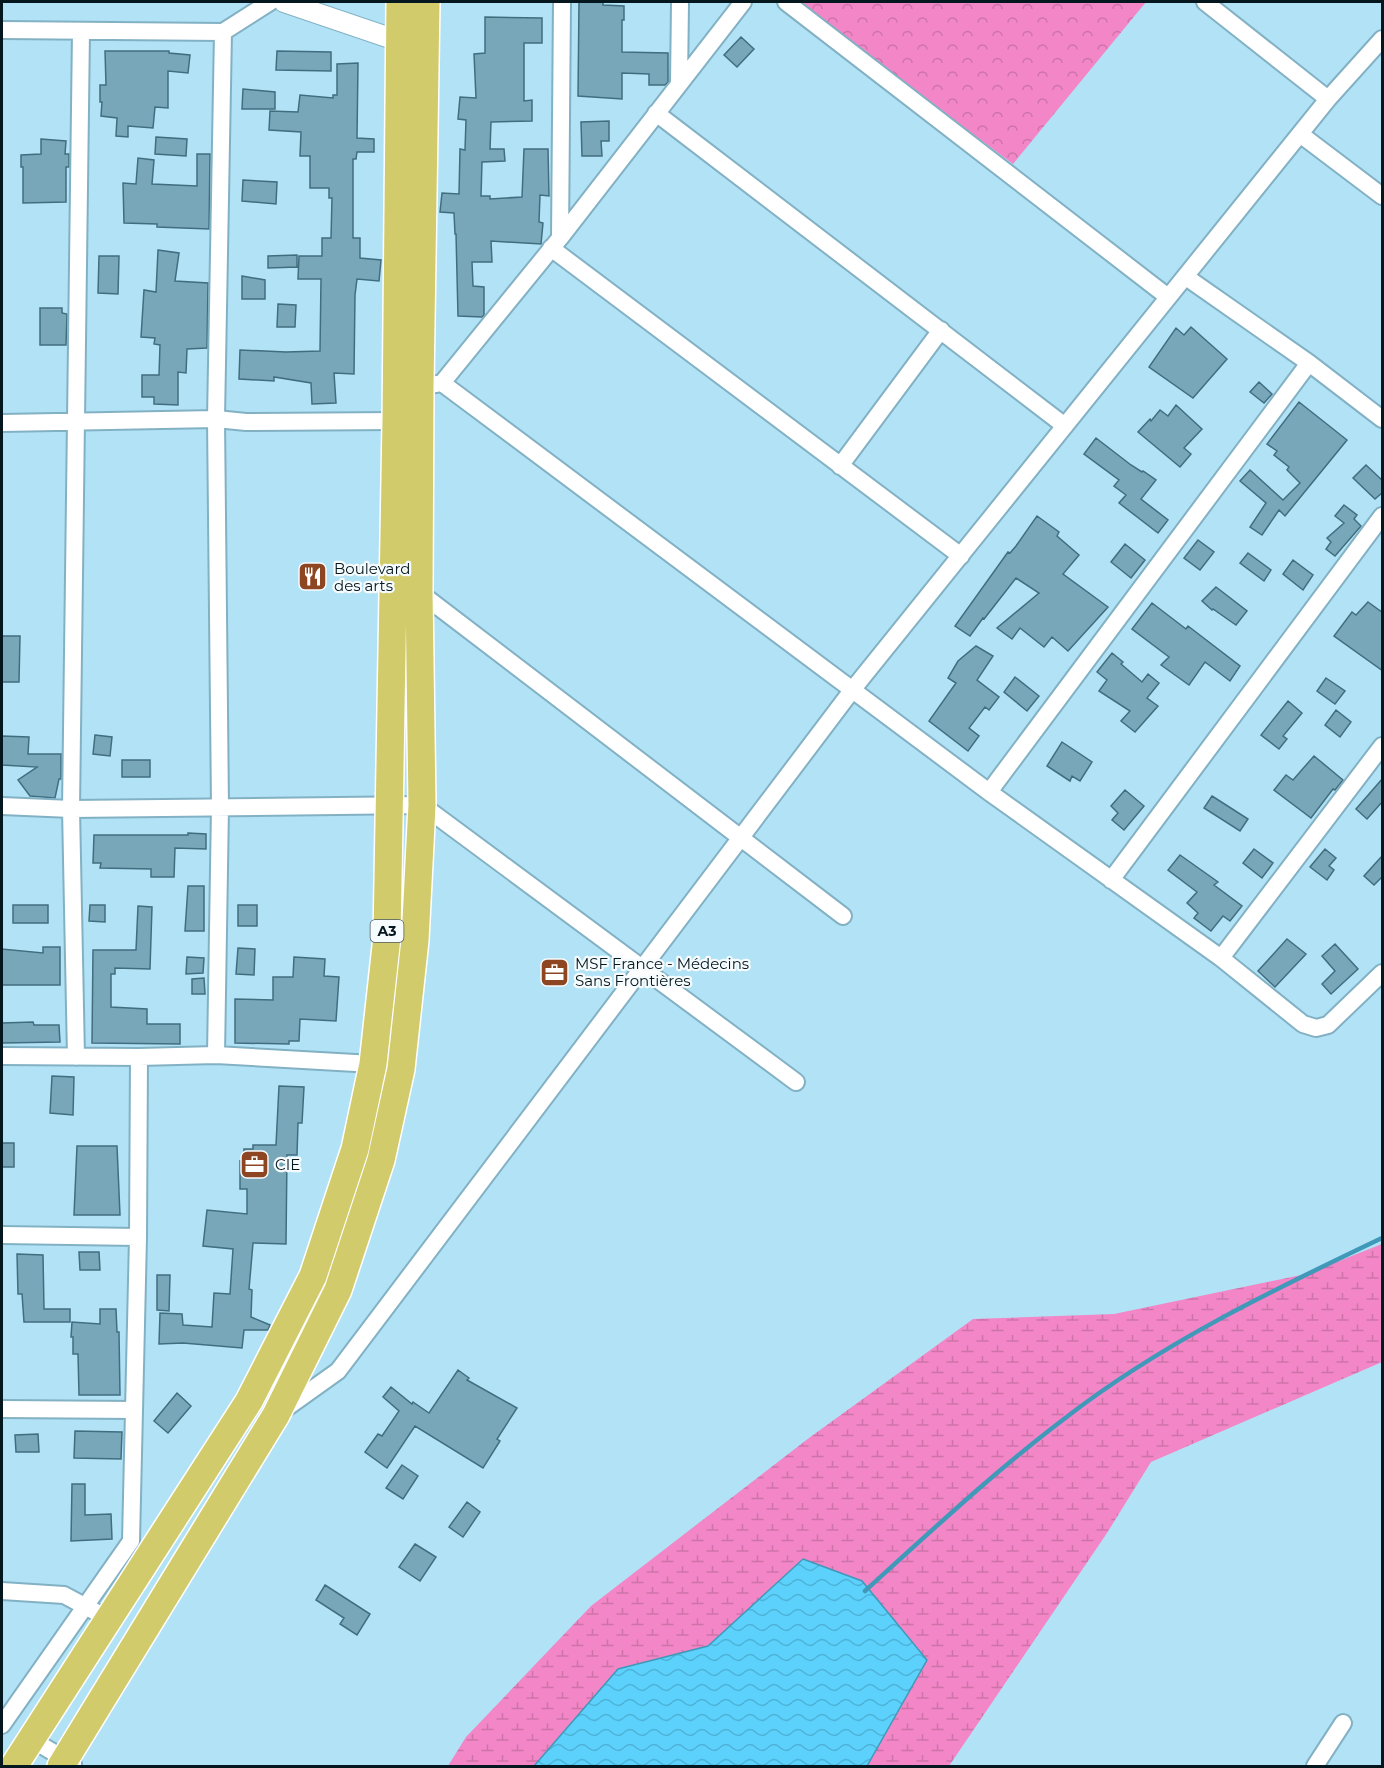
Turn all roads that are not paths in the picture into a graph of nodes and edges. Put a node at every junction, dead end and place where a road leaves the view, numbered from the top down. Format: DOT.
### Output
graph roads {
  1 [pos="270,2"];
  2 [pos="284,2"];
  3 [pos="400,2"];
  4 [pos="426,2"];
  5 [pos="562,2"];
  6 [pos="680,2"];
  7 [pos="743,2"];
  8 [pos="786,2"];
  9 [pos="1205,2"];
  10 [pos="2,30"];
  11 [pos="81,31"];
  12 [pos="223,32"];
  13 [pos="1383,39"];
  14 [pos="399,41"];
  15 [pos="426,44"];
  16 [pos="679,83"];
  17 [pos="1328,99"];
  18 [pos="656,113"];
  19 [pos="1300,134"];
  20 [pos="1383,196"];
  21 [pos="555,243"];
  22 [pos="1186,277"];
  23 [pos="1168,297"];
  24 [pos="941,330"];
  25 [pos="1309,363"];
  26 [pos="420,386"];
  27 [pos="1383,418"];
  28 [pos="216,419"];
  29 [pos="396,421"];
  30 [pos="76,422"];
  31 [pos="2,423"];
  32 [pos="1065,426"];
  33 [pos="840,465"];
  34 [pos="1383,516"];
  35 [pos="961,556"];
  36 [pos="420,592"];
  37 [pos="853,689"];
  38 [pos="1383,746"];
  39 [pos="988,792"];
  40 [pos="389,804"];
  41 [pos="422,805"];
  42 [pos="2,806"];
  43 [pos="220,807"];
  44 [pos="71,809"];
  45 [pos="741,839"];
  46 [pos="1112,880"];
  47 [pos="843,916"];
  48 [pos="1221,958"];
  49 [pos="642,967"];
  50 [pos="1383,973"];
  51 [pos="216,1054"];
  52 [pos="2,1056"];
  53 [pos="139,1057"];
  54 [pos="76,1058"];
  55 [pos="373,1064"];
  56 [pos="796,1082"];
  57 [pos="2,1235"];
  58 [pos="138,1237"];
  59 [pos="2,1409"];
  60 [pos="134,1410"];
  61 [pos="276,1415"];
  62 [pos="2,1591"];
  63 [pos="85,1607"];
  64 [pos="109,1619"];
  65 [pos="1343,1722"];
  66 [pos="2,1725"];
  67 [pos="31,1739"];
  68 [pos="68,1764"];
  69 [pos="14,1767"];
  70 [pos="1315,1767"];
  1 -- 12 [label="street"];
  2 -- 14 [label="street"];
  3 -- 14 [label="highway, A3"];
  4 -- 15 [label="highway, A3"];
  5 -- 21 [label="street"];
  6 -- 16 [label="street"];
  7 -- 16 [label="street"];
  8 -- 23 [label="street"];
  9 -- 17 [label="street"];
  10 -- 11 [label="street"];
  11 -- 12 [label="street"];
  11 -- 30 [label="street"];
  12 -- 28 [label="street"];
  13 -- 17 [label="street"];
  14 -- 15 [label="street"];
  14 -- 26 [label="highway, A3"];
  15 -- 26 [label="highway, A3"];
  16 -- 18 [label="street"];
  17 -- 19 [label="street"];
  18 -- 21 [label="street"];
  18 -- 24 [label="street"];
  19 -- 20 [label="street"];
  19 -- 22 [label="street"];
  21 -- 26 [label="street"];
  21 -- 33 [label="street"];
  22 -- 23 [label="street"];
  22 -- 25 [label="street"];
  23 -- 32 [label="street"];
  24 -- 32 [label="street"];
  24 -- 33 [label="street"];
  25 -- 27 [label="street"];
  25 -- 39 [label="street"];
  26 -- 29 [label="highway, A3"];
  26 -- 36 [label="highway, A3"];
  26 -- 37 [label="street"];
  28 -- 29 [label="street"];
  28 -- 30 [label="street"];
  28 -- 43 [label="street"];
  29 -- 40 [label="highway, A3"];
  30 -- 31 [label="street"];
  30 -- 44 [label="street"];
  32 -- 35 [label="street"];
  33 -- 35 [label="street"];
  34 -- 46 [label="street"];
  35 -- 37 [label="street"];
  36 -- 41 [label="highway, A3"];
  36 -- 45 [label="street"];
  37 -- 39 [label="street"];
  37 -- 45 [label="street"];
  38 -- 48 [label="street"];
  39 -- 46 [label="street"];
  40 -- 41 [label="street"];
  40 -- 43 [label="street"];
  40 -- 55 [label="highway, A3"];
  41 -- 49 [label="street"];
  41 -- 61 [label="highway, A3"];
  42 -- 44 [label="street"];
  43 -- 44 [label="street"];
  43 -- 51 [label="street"];
  44 -- 54 [label="street"];
  45 -- 47 [label="street"];
  45 -- 49 [label="street"];
  46 -- 48 [label="street"];
  48 -- 50 [label="street"];
  49 -- 56 [label="street"];
  49 -- 61 [label="street"];
  51 -- 53 [label="street"];
  51 -- 55 [label="street"];
  52 -- 54 [label="street"];
  53 -- 54 [label="street"];
  53 -- 58 [label="street"];
  55 -- 64 [label="highway, A3"];
  57 -- 58 [label="street"];
  58 -- 60 [label="street"];
  59 -- 60 [label="street"];
  60 -- 63 [label="street"];
  61 -- 68 [label="highway, A3"];
  62 -- 63 [label="street"];
  63 -- 64 [label="street"];
  63 -- 66 [label="street"];
  64 -- 67 [label="highway, A3"];
  65 -- 70 [label="street"];
  67 -- 68 [label="street"];
  67 -- 69 [label="highway, A3"];
}
